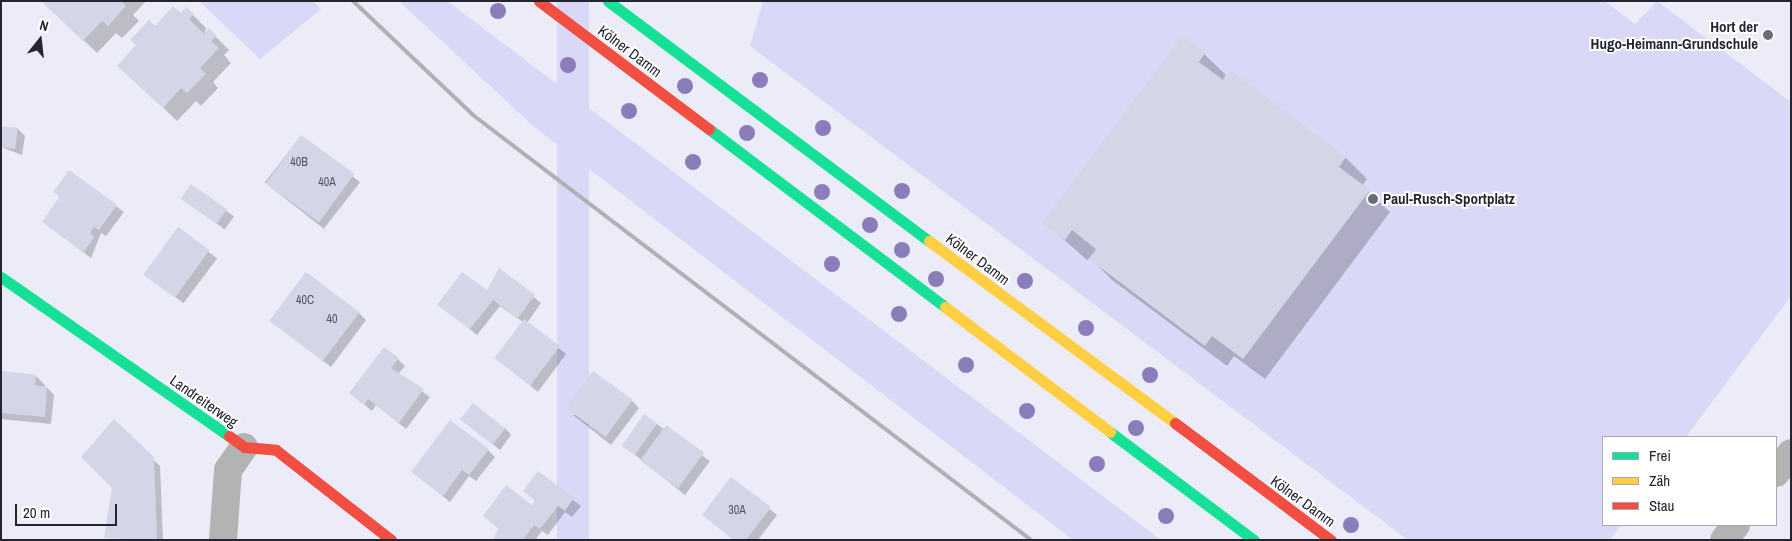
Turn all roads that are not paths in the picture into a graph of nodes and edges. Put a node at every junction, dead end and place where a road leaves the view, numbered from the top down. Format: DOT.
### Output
graph roads {
  1 [pos="539,1"];
  2 [pos="608,1"];
  3 [pos="1,276"];
  4 [pos="244,448"];
  5 [pos="1791,453"];
  6 [pos="1777,472"];
  7 [pos="1735,526"];
  8 [pos="223,540"];
  9 [pos="391,540"];
  10 [pos="1254,540"];
  11 [pos="1331,540"];
  12 [pos="1724,540"];
  1 -- 10 [label="street, Kölner Damm"];
  2 -- 11 [label="street, Kölner Damm"];
  3 -- 4 [label="street, Landreiterweg"];
  4 -- 8 [label="street"];
  4 -- 9 [label="street, Landreiterweg"];
  5 -- 6 [label="street"];
  7 -- 12 [label="street"];
}
